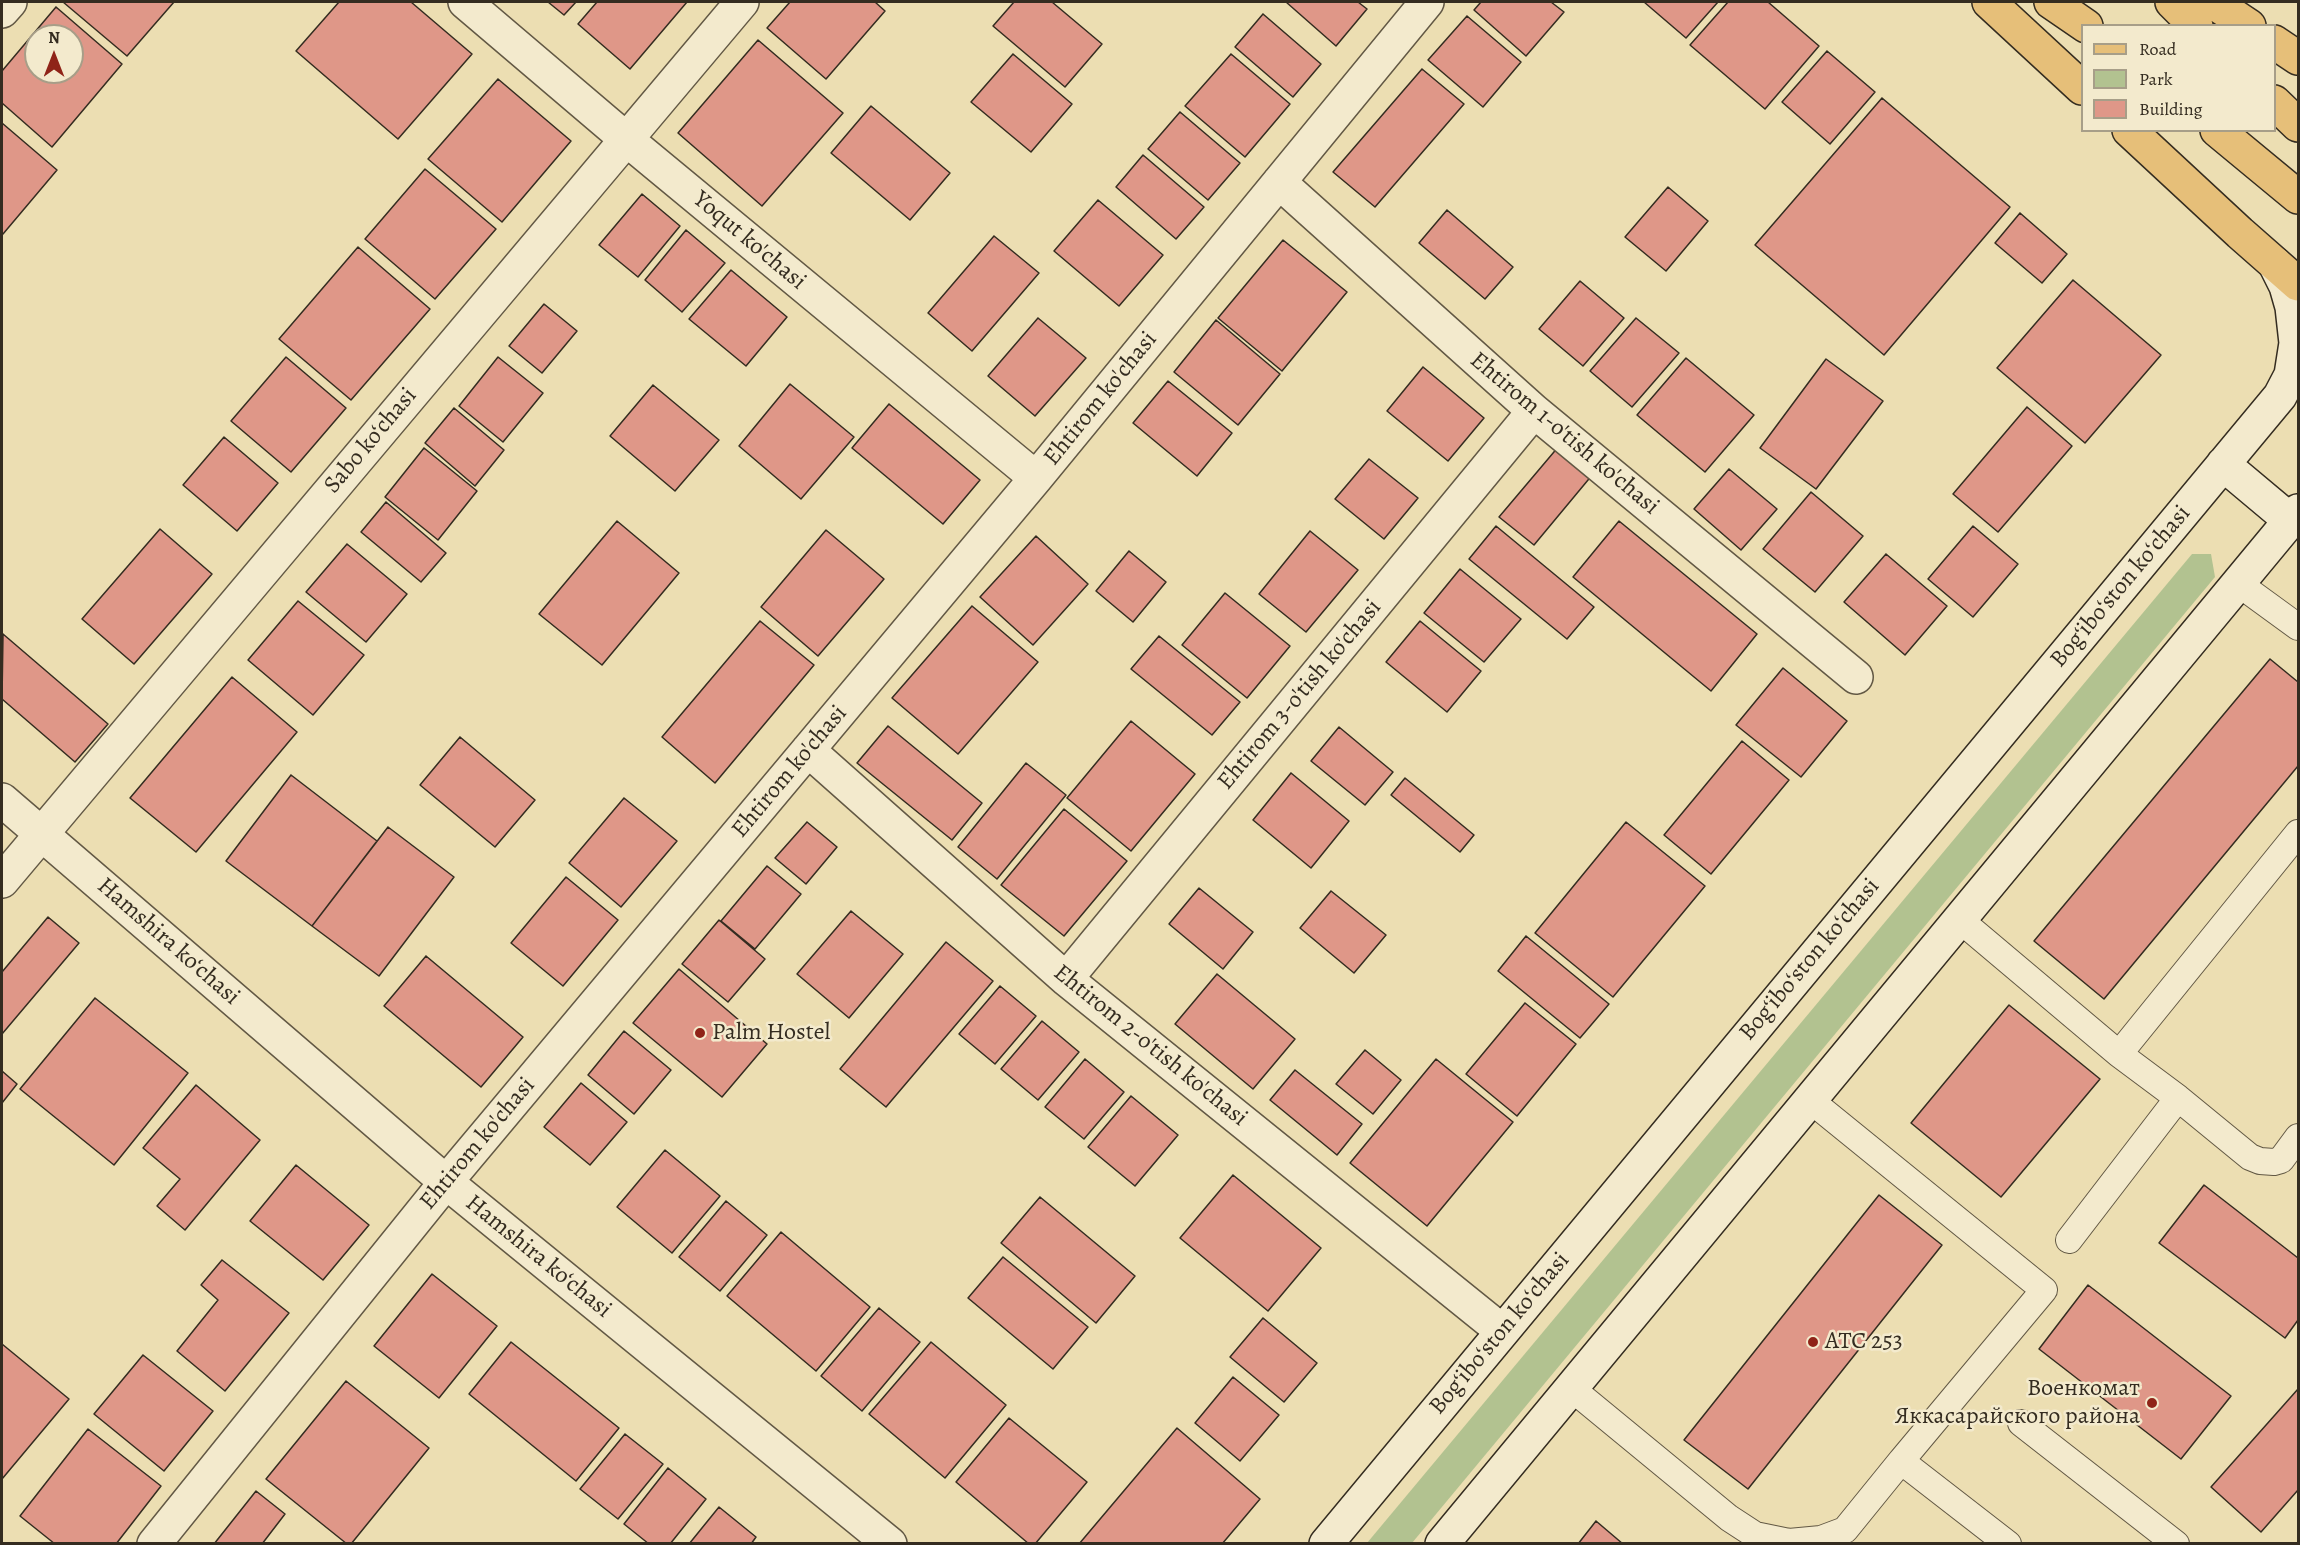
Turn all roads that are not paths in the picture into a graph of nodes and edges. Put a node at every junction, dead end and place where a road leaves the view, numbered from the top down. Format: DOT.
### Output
graph roads {
  1 [pos="10,2"];
  2 [pos="465,2"];
  3 [pos="742,2"];
  4 [pos="1428,2"];
  5 [pos="1989,2"];
  6 [pos="2051,2"];
  7 [pos="2172,2"];
  8 [pos="2213,2"];
  9 [pos="2,11"];
  10 [pos="2083,24"];
  11 [pos="2194,24"];
  12 [pos="2246,24"];
  13 [pos="2276,43"];
  14 [pos="2298,58"];
  15 [pos="2081,87"];
  16 [pos="2276,104"];
  17 [pos="2298,125"];
  18 [pos="2131,132"];
  19 [pos="2219,132"];
  20 [pos="626,139"];
  21 [pos="1279,182"];
  22 [pos="2298,197"];
  23 [pos="2287,274"];
  24 [pos="1534,411"];
  25 [pos="2223,464"];
  26 [pos="1036,478"];
  27 [pos="2294,516"];
  28 [pos="2239,584"];
  29 [pos="2298,627"];
  30 [pos="1856,677"];
  31 [pos="808,750"];
  32 [pos="2,800"];
  33 [pos="41,833"];
  34 [pos="2298,833"];
  35 [pos="2,881"];
  36 [pos="1960,920"];
  37 [pos="1066,979"];
  38 [pos="2120,1054"];
  39 [pos="2178,1098"];
  40 [pos="1810,1100"];
  41 [pos="2298,1137"];
  42 [pos="446,1182"];
  43 [pos="2069,1240"];
  44 [pos="1502,1331"];
  45 [pos="1571,1388"];
  46 [pos="2021,1423"];
  47 [pos="1901,1461"];
  48 [pos="154,1544"];
  49 [pos="890,1544"];
  50 [pos="1326,1544"];
  51 [pos="1442,1544"];
  52 [pos="2008,1544"];
  53 [pos="2176,1544"];
  1 -- 9 [label="street"];
  2 -- 20 [label="street, Yoqut ko'chasi"];
  3 -- 20 [label="street, Sabo ko‘chasi"];
  4 -- 21 [label="street, Ehtirom ko'chasi"];
  5 -- 15 [label="main road"];
  6 -- 10 [label="main road"];
  7 -- 11 [label="main road"];
  8 -- 12 [label="main road"];
  13 -- 14 [label="main road"];
  16 -- 17 [label="main road"];
  18 -- 23 [label="main road"];
  19 -- 22 [label="main road"];
  20 -- 26 [label="street, Yoqut ko'chasi"];
  20 -- 33 [label="street, Sabo ko‘chasi"];
  21 -- 24 [label="street, Ehtirom 1-o'tish ko'chasi"];
  21 -- 26 [label="street, Ehtirom ko'chasi"];
  23 -- 25 [label="street, Bogʻiboʻston koʻchasi"];
  24 -- 30 [label="street, Ehtirom 1-o'tish ko'chasi"];
  24 -- 37 [label="street, Ehtirom 3-o'tish ko'chasi"];
  25 -- 27 [label="street"];
  25 -- 44 [label="street, Bogʻiboʻston koʻchasi"];
  26 -- 31 [label="street, Ehtirom ko'chasi"];
  27 -- 28 [label="street"];
  28 -- 29 [label="lane"];
  28 -- 36 [label="street"];
  31 -- 37 [label="street, Ehtirom 2-o'tish ko'chasi"];
  31 -- 42 [label="street, Ehtirom ko'chasi"];
  32 -- 33 [label="street, Hamshira ko‘chasi"];
  33 -- 35 [label="street, Sabo ko‘chasi"];
  33 -- 42 [label="street, Hamshira ko‘chasi"];
  34 -- 38 [label="lane"];
  36 -- 38 [label="lane"];
  36 -- 40 [label="street"];
  37 -- 44 [label="street, Ehtirom 2-o'tish ko'chasi"];
  38 -- 39 [label="lane"];
  39 -- 41 [label="lane"];
  39 -- 43 [label="lane"];
  40 -- 45 [label="street"];
  40 -- 47 [label="lane"];
  42 -- 48 [label="street, Ehtirom ko'chasi"];
  42 -- 49 [label="street, Hamshira ko‘chasi"];
  44 -- 50 [label="street, Bogʻiboʻston koʻchasi"];
  45 -- 47 [label="lane"];
  45 -- 51 [label="street"];
  46 -- 53 [label="lane"];
  47 -- 52 [label="lane"];
}
